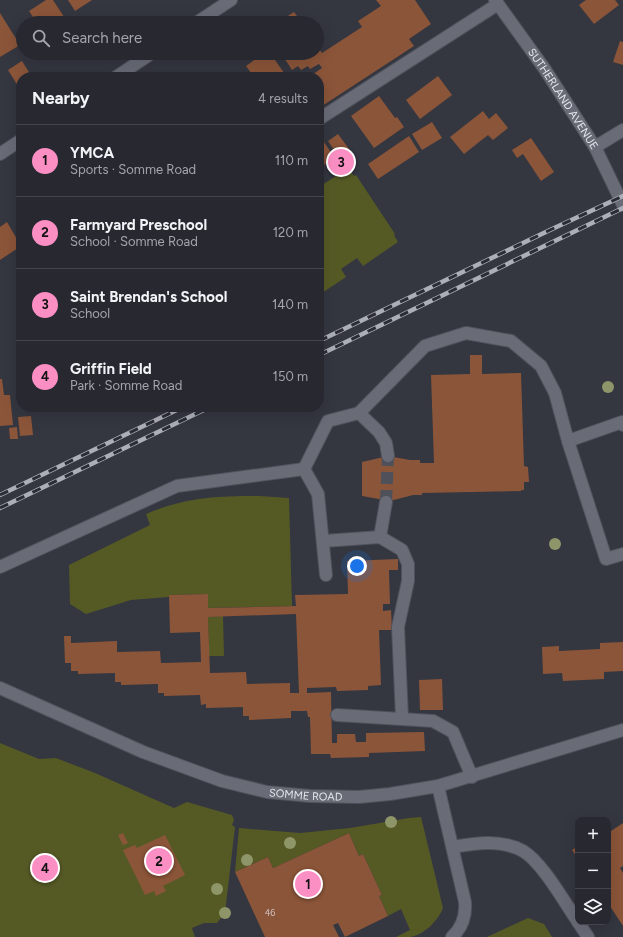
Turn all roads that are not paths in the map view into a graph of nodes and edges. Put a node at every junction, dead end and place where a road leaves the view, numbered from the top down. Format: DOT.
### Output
graph roads {
  1 [pos="231,0"];
  2 [pos="497,2"];
  3 [pos="207,16"];
  4 [pos="142,60"];
  5 [pos="124,72"];
  6 [pos="324,116"];
  7 [pos="623,130"];
  8 [pos="16,143"];
  9 [pos="595,147"];
  10 [pos="0,154"];
  11 [pos="623,204"];
  12 [pos="359,413"];
  13 [pos="623,425"];
  14 [pos="568,441"];
  15 [pos="388,456"];
  16 [pos="304,469"];
  17 [pos="386,502"];
  18 [pos="380,537"];
  19 [pos="324,541"];
  20 [pos="623,554"];
  21 [pos="0,567"];
  22 [pos="326,575"];
  23 [pos="0,688"];
  24 [pos="337,715"];
  25 [pos="402,718"];
  26 [pos="623,730"];
  27 [pos="472,777"];
  28 [pos="438,786"];
  29 [pos="453,848"];
  30 [pos="575,918"];
  31 [pos="580,925"];
  32 [pos="452,937"];
  33 [pos="588,937"];
  1 -- 3 [label="street"];
  2 -- 6 [label="street"];
  2 -- 9 [label="street, SUTHERLAND AVENUE"];
  4 -- 5 [label="street"];
  7 -- 9 [label="street"];
  8 -- 10 [label="street"];
  9 -- 11 [label="street, SUTHERLAND AVENUE"];
  12 -- 14 [label="street"];
  12 -- 15 [label="street"];
  12 -- 16 [label="street"];
  13 -- 14 [label="street"];
  14 -- 20 [label="street"];
  16 -- 19 [label="street"];
  16 -- 21 [label="street"];
  17 -- 18 [label="street"];
  18 -- 19 [label="street"];
  18 -- 25 [label="street"];
  19 -- 22 [label="street"];
  23 -- 28 [label="street, SOMME ROAD"];
  24 -- 25 [label="street"];
  25 -- 27 [label="street"];
  26 -- 27 [label="street, SOMME ROAD"];
  27 -- 28 [label="street, SOMME ROAD"];
  28 -- 29 [label="street"];
  29 -- 30 [label="street"];
  29 -- 32 [label="street"];
  31 -- 33 [label="street"];
}
